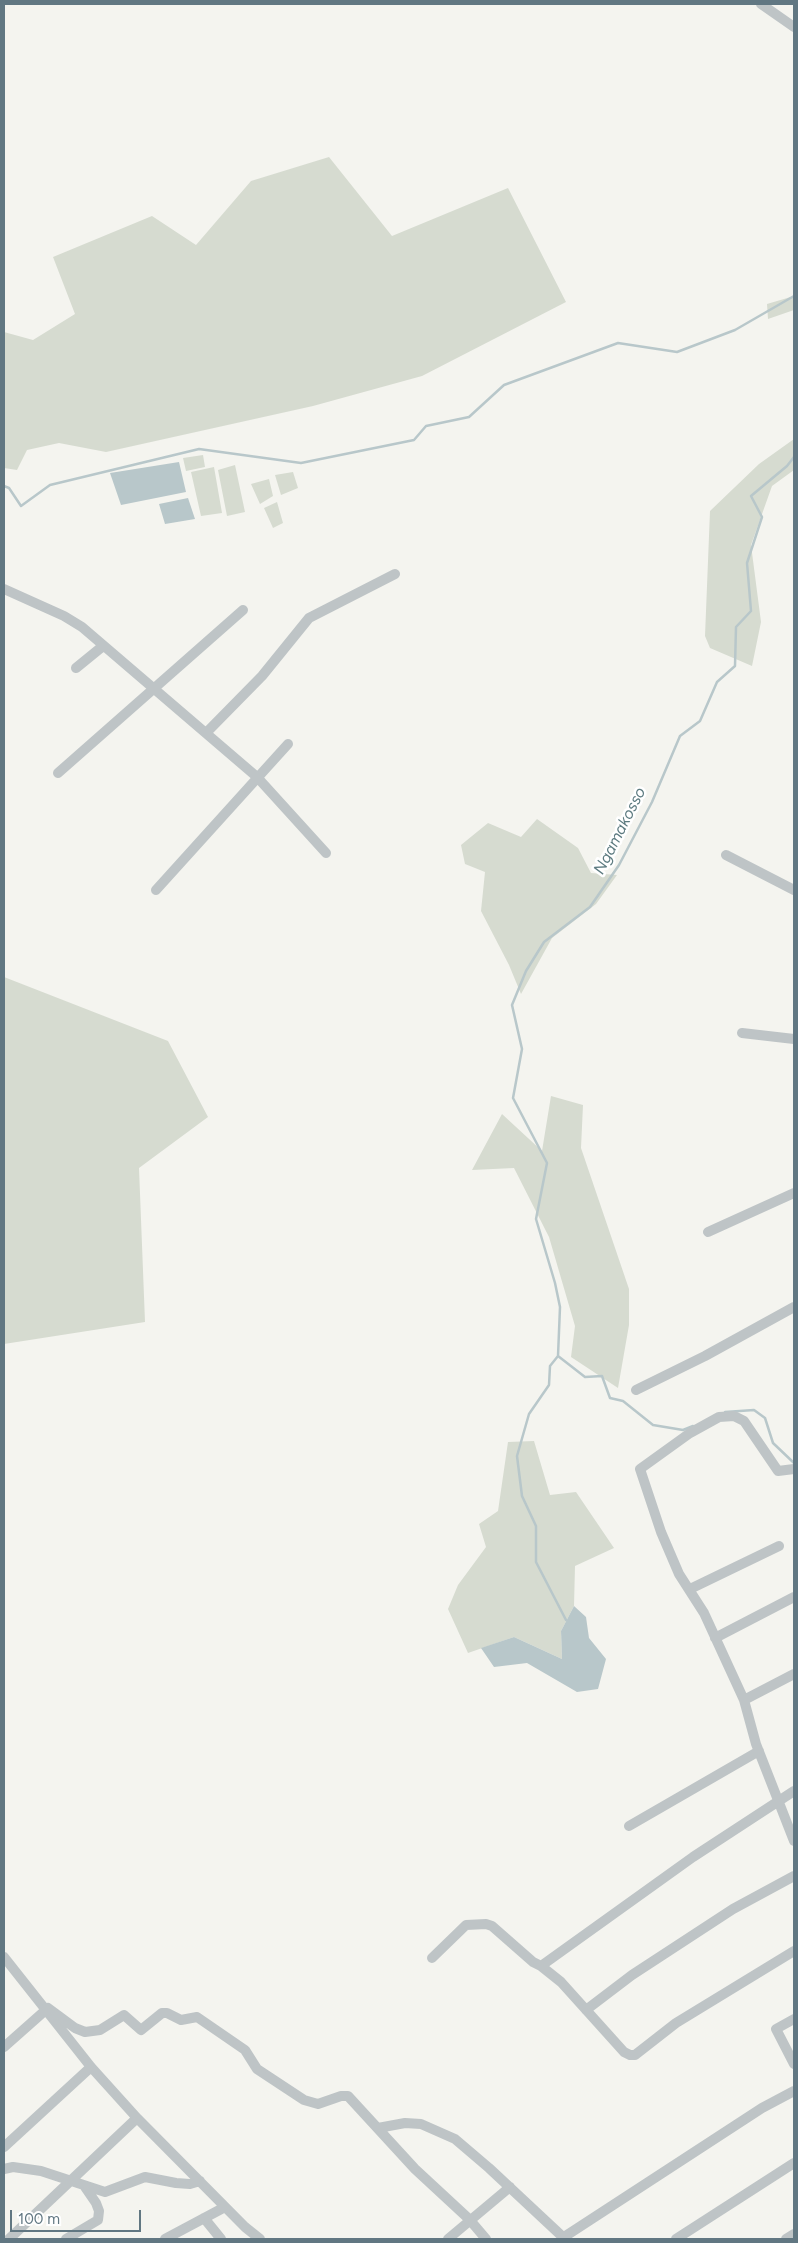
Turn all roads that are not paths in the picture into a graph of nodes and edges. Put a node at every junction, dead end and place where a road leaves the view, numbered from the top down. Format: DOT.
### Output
graph roads {
  1 [pos="761,4"];
  2 [pos="794,26"];
  3 [pos="395,574"];
  4 [pos="4,590"];
  5 [pos="243,610"];
  6 [pos="103,646"];
  7 [pos="76,668"];
  8 [pos="153,688"];
  9 [pos="206,733"];
  10 [pos="288,744"];
  11 [pos="58,774"];
  12 [pos="257,777"];
  13 [pos="326,853"];
  14 [pos="726,855"];
  15 [pos="156,890"];
  16 [pos="794,890"];
  17 [pos="742,1033"];
  18 [pos="794,1039"];
  19 [pos="794,1193"];
  20 [pos="708,1232"];
  21 [pos="794,1307"];
  22 [pos="636,1390"];
  23 [pos="794,1469"];
  24 [pos="778,1546"];
  25 [pos="690,1589"];
  26 [pos="794,1597"];
  27 [pos="716,1638"];
  28 [pos="794,1674"];
  29 [pos="744,1700"];
  30 [pos="759,1751"];
  31 [pos="794,1791"];
  32 [pos="778,1802"];
  33 [pos="629,1826"];
  34 [pos="794,1841"];
  35 [pos="794,1876"];
  36 [pos="794,1950"];
  37 [pos="4,1957"];
  38 [pos="432,1958"];
  39 [pos="541,1966"];
  40 [pos="45,2010"];
  41 [pos="586,2010"];
  42 [pos="794,2019"];
  43 [pos="4,2047"];
  44 [pos="794,2064"];
  45 [pos="90,2067"];
  46 [pos="794,2091"];
  47 [pos="137,2118"];
  48 [pos="378,2128"];
  49 [pos="4,2147"];
  50 [pos="794,2163"];
  51 [pos="4,2169"];
  52 [pos="200,2181"];
  53 [pos="72,2182"];
  54 [pos="85,2187"];
  55 [pos="510,2187"];
  56 [pos="225,2207"];
  57 [pos="204,2218"];
  58 [pos="469,2219"];
  59 [pos="794,2234"];
  60 [pos="565,2238"];
  61 [pos="9,2239"];
  62 [pos="66,2239"];
  63 [pos="165,2239"];
  64 [pos="221,2239"];
  65 [pos="260,2239"];
  66 [pos="448,2239"];
  67 [pos="486,2239"];
  68 [pos="676,2239"];
  69 [pos="786,2239"];
  1 -- 2 [label="street"];
  3 -- 9 [label="street"];
  4 -- 6 [label="street"];
  5 -- 8 [label="street"];
  6 -- 7 [label="street"];
  6 -- 8 [label="street"];
  8 -- 9 [label="street"];
  8 -- 11 [label="street"];
  9 -- 12 [label="street"];
  10 -- 12 [label="street"];
  12 -- 13 [label="street"];
  12 -- 15 [label="street"];
  14 -- 16 [label="street"];
  17 -- 18 [label="street"];
  19 -- 20 [label="street"];
  21 -- 22 [label="street"];
  23 -- 25 [label="street"];
  24 -- 25 [label="street"];
  25 -- 27 [label="street"];
  26 -- 27 [label="street"];
  27 -- 29 [label="street"];
  28 -- 29 [label="street"];
  29 -- 30 [label="street"];
  30 -- 32 [label="street"];
  30 -- 33 [label="street"];
  31 -- 32 [label="street"];
  32 -- 34 [label="street"];
  32 -- 39 [label="street"];
  35 -- 41 [label="street"];
  36 -- 41 [label="street"];
  37 -- 40 [label="street"];
  38 -- 39 [label="street"];
  39 -- 41 [label="street"];
  40 -- 43 [label="street"];
  40 -- 45 [label="street"];
  40 -- 48 [label="street"];
  42 -- 44 [label="street"];
  45 -- 47 [label="street"];
  45 -- 49 [label="street"];
  46 -- 60 [label="street"];
  47 -- 52 [label="street"];
  47 -- 53 [label="street"];
  48 -- 55 [label="street"];
  48 -- 58 [label="street"];
  50 -- 68 [label="street"];
  51 -- 53 [label="street"];
  52 -- 54 [label="street"];
  52 -- 56 [label="street"];
  53 -- 54 [label="street"];
  53 -- 61 [label="street"];
  54 -- 62 [label="street"];
  55 -- 58 [label="street"];
  55 -- 60 [label="street"];
  56 -- 57 [label="street"];
  56 -- 65 [label="street"];
  57 -- 63 [label="street"];
  57 -- 64 [label="street"];
  58 -- 66 [label="street"];
  58 -- 67 [label="street"];
  59 -- 69 [label="street"];
}
